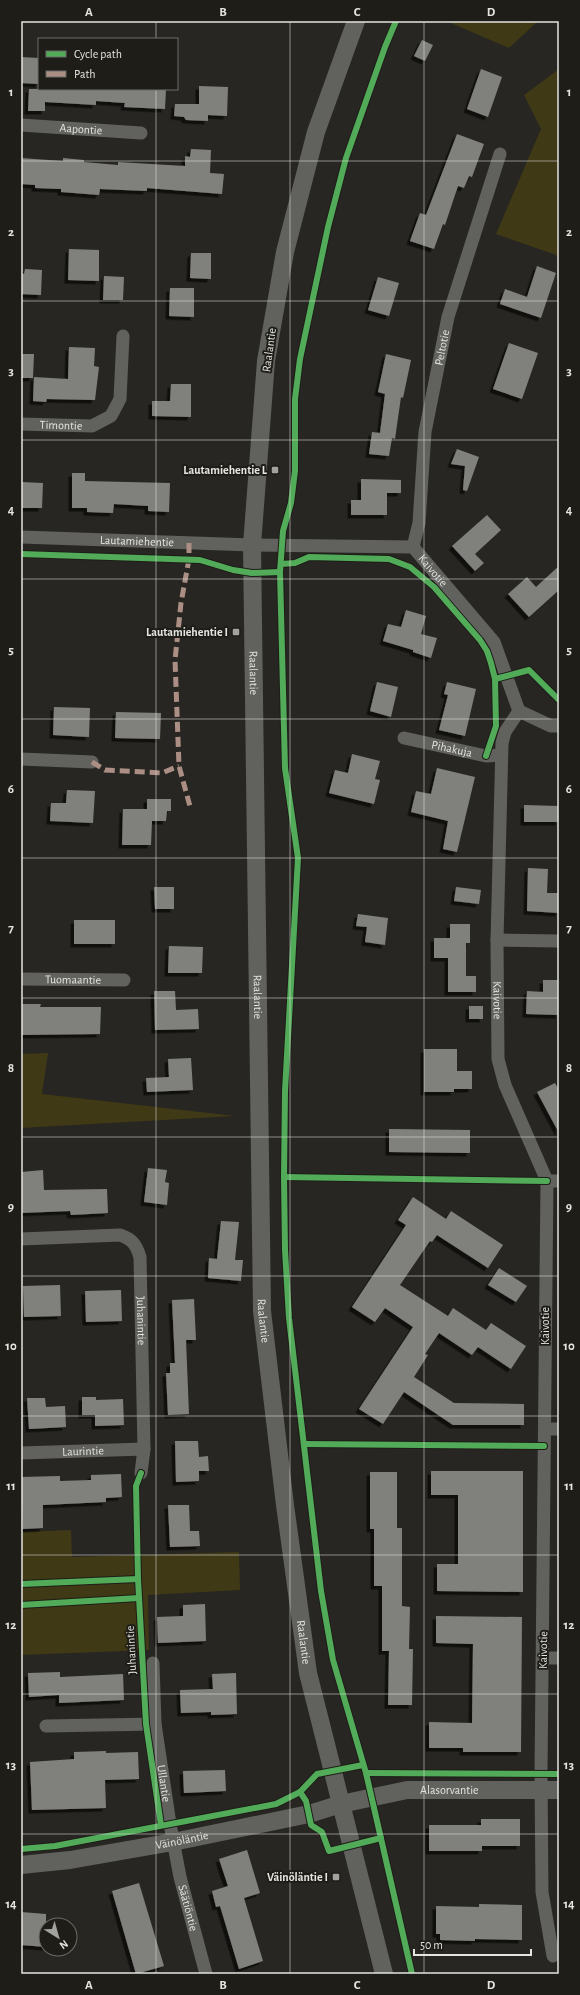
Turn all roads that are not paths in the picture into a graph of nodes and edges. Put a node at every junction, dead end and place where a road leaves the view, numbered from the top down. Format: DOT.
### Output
graph roads {
  1 [pos="356,21"];
  2 [pos="21,125"];
  3 [pos="141,133"];
  4 [pos="500,154"];
  5 [pos="123,336"];
  6 [pos="21,424"];
  7 [pos="21,537"];
  8 [pos="252,545"];
  9 [pos="413,547"];
  10 [pos="519,711"];
  11 [pos="555,726"];
  12 [pos="404,738"];
  13 [pos="501,755"];
  14 [pos="21,759"];
  15 [pos="92,762"];
  16 [pos="497,940"];
  17 [pos="559,941"];
  18 [pos="21,979"];
  19 [pos="124,980"];
  20 [pos="553,1181"];
  21 [pos="21,1239"];
  22 [pos="545,1429"];
  23 [pos="559,1429"];
  24 [pos="144,1449"];
  25 [pos="21,1453"];
  26 [pos="141,1473"];
  27 [pos="543,1658"];
  28 [pos="559,1658"];
  29 [pos="154,1663"];
  30 [pos="156,1724"];
  31 [pos="46,1726"];
  32 [pos="541,1790"];
  33 [pos="559,1790"];
  34 [pos="341,1804"];
  35 [pos="173,1842"];
  36 [pos="21,1865"];
  37 [pos="553,1956"];
  38 [pos="206,1974"];
  39 [pos="384,1974"];
  1 -- 8 [label="street, Raalantie"];
  2 -- 3 [label="street, Aapontie"];
  4 -- 9 [label="street, Peltotie"];
  5 -- 6 [label="street, Timontie"];
  7 -- 8 [label="street, Lautamiehentie"];
  8 -- 9 [label="street, Kaivotie"];
  8 -- 34 [label="street, Raalantie"];
  9 -- 10 [label="street, Kaivotie"];
  10 -- 11 [label="street"];
  10 -- 13 [label="street, Kaivotie"];
  12 -- 13 [label="street, Pihakuja"];
  13 -- 16 [label="street, Kaivotie"];
  14 -- 15 [label="street"];
  16 -- 17 [label="street"];
  16 -- 20 [label="street, Kaivotie"];
  18 -- 19 [label="street, Tuomaantie"];
  20 -- 22 [label="street, Kaivotie"];
  21 -- 24 [label="street, Juhanintie"];
  22 -- 23 [label="street"];
  22 -- 27 [label="street, Kaivotie"];
  24 -- 25 [label="street, Laurintie"];
  24 -- 26 [label="street, Juhanintie"];
  27 -- 28 [label="street"];
  27 -- 32 [label="street, Kaivotie"];
  29 -- 30 [label="street, Ullantie"];
  30 -- 31 [label="street"];
  30 -- 35 [label="street, Ullantie"];
  32 -- 33 [label="street, Alasorvantie"];
  32 -- 34 [label="street, Alasorvantie"];
  32 -- 37 [label="street, Kaivotie"];
  34 -- 35 [label="street, Väinöläntie"];
  34 -- 39 [label="street, Raalantie"];
  35 -- 36 [label="street, Väinöläntie"];
  35 -- 38 [label="street, Säätiöntie"];
}
